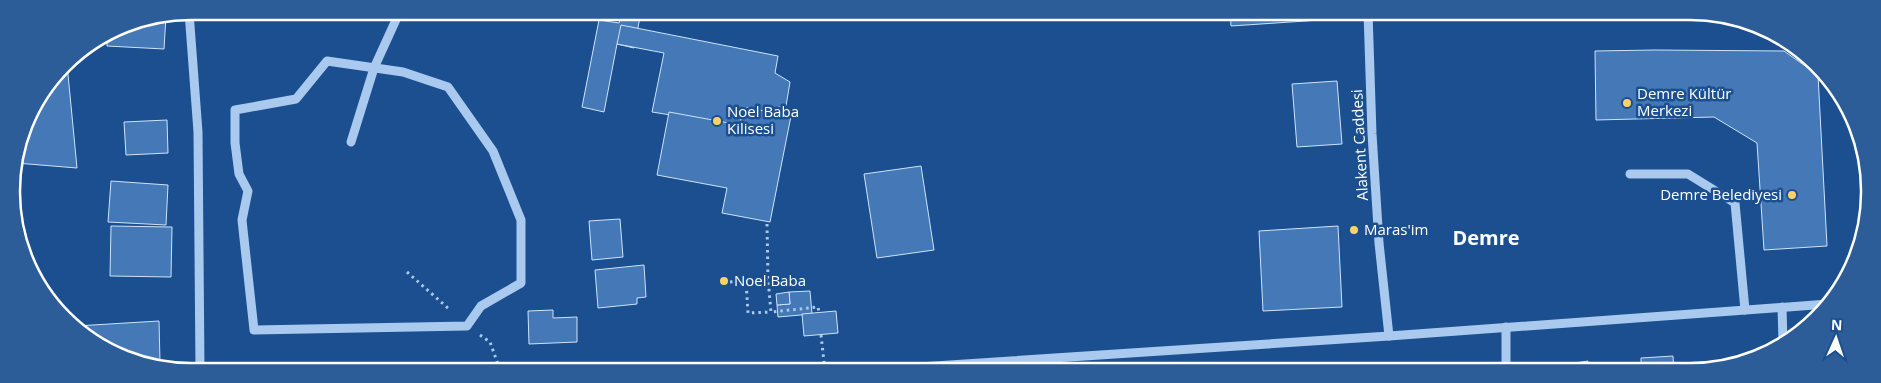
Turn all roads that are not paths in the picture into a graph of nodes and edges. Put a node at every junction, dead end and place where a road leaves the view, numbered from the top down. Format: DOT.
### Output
graph roads {
  1 [pos="190,20"];
  2 [pos="396,20"];
  3 [pos="1368,20"];
  4 [pos="374,68"];
  5 [pos="351,142"];
  6 [pos="1630,174"];
  7 [pos="1818,305"];
  8 [pos="1782,307"];
  9 [pos="1745,310"];
  10 [pos="1506,327"];
  11 [pos="1783,335"];
  12 [pos="1389,336"];
  13 [pos="200,363"];
  14 [pos="979,363"];
  15 [pos="1506,363"];
  1 -- 13 [label="street"];
  2 -- 4 [label="street"];
  3 -- 12 [label="street, Alakent Caddesi"];
  4 -- 4 [label="street"];
  4 -- 5 [label="street"];
  6 -- 9 [label="street"];
  7 -- 8 [label="street"];
  8 -- 9 [label="street"];
  8 -- 11 [label="street"];
  9 -- 10 [label="street"];
  10 -- 12 [label="street"];
  10 -- 15 [label="street"];
  12 -- 14 [label="street"];
}
